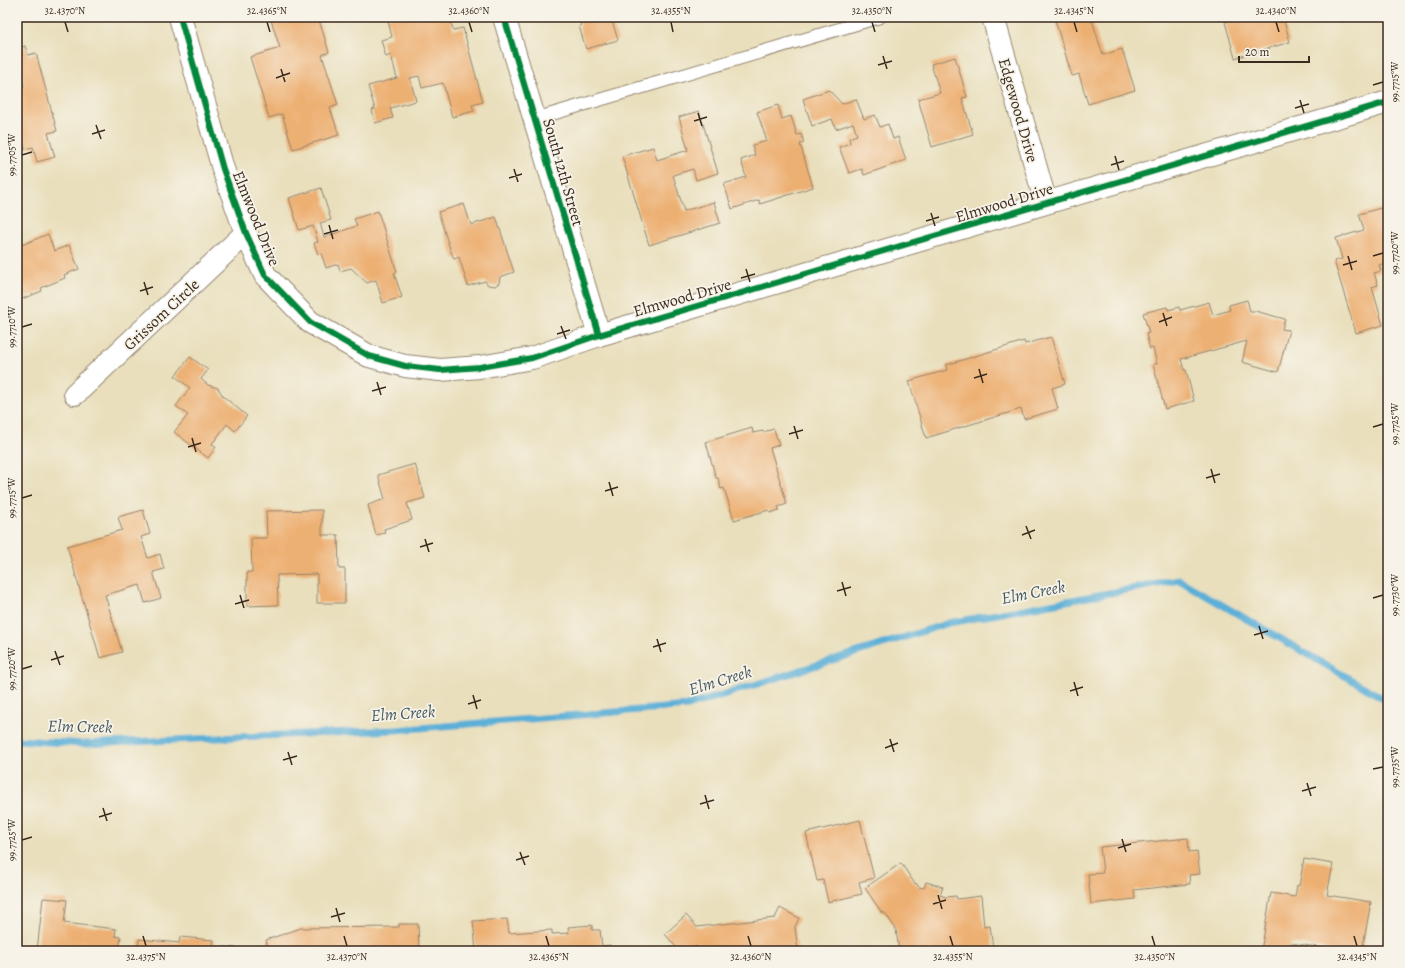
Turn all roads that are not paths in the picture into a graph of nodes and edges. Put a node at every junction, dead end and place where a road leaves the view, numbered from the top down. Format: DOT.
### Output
graph roads {
  1 [pos="180,17"];
  2 [pos="504,17"];
  3 [pos="880,17"];
  4 [pos="993,17"];
  5 [pos="1388,102"];
  6 [pos="534,118"];
  7 [pos="1046,203"];
  8 [pos="246,234"];
  9 [pos="599,335"];
  10 [pos="75,394"];
  1 -- 8 [label="street, Elmwood Drive"];
  2 -- 6 [label="street, South 12th Street"];
  3 -- 6 [label="lane"];
  4 -- 7 [label="street, Edgewood Drive"];
  5 -- 7 [label="street, Elmwood Drive"];
  6 -- 9 [label="street, South 12th Street"];
  7 -- 9 [label="street, Elmwood Drive"];
  8 -- 9 [label="street, Elmwood Drive"];
  8 -- 10 [label="street, Grissom Circle"];
}
